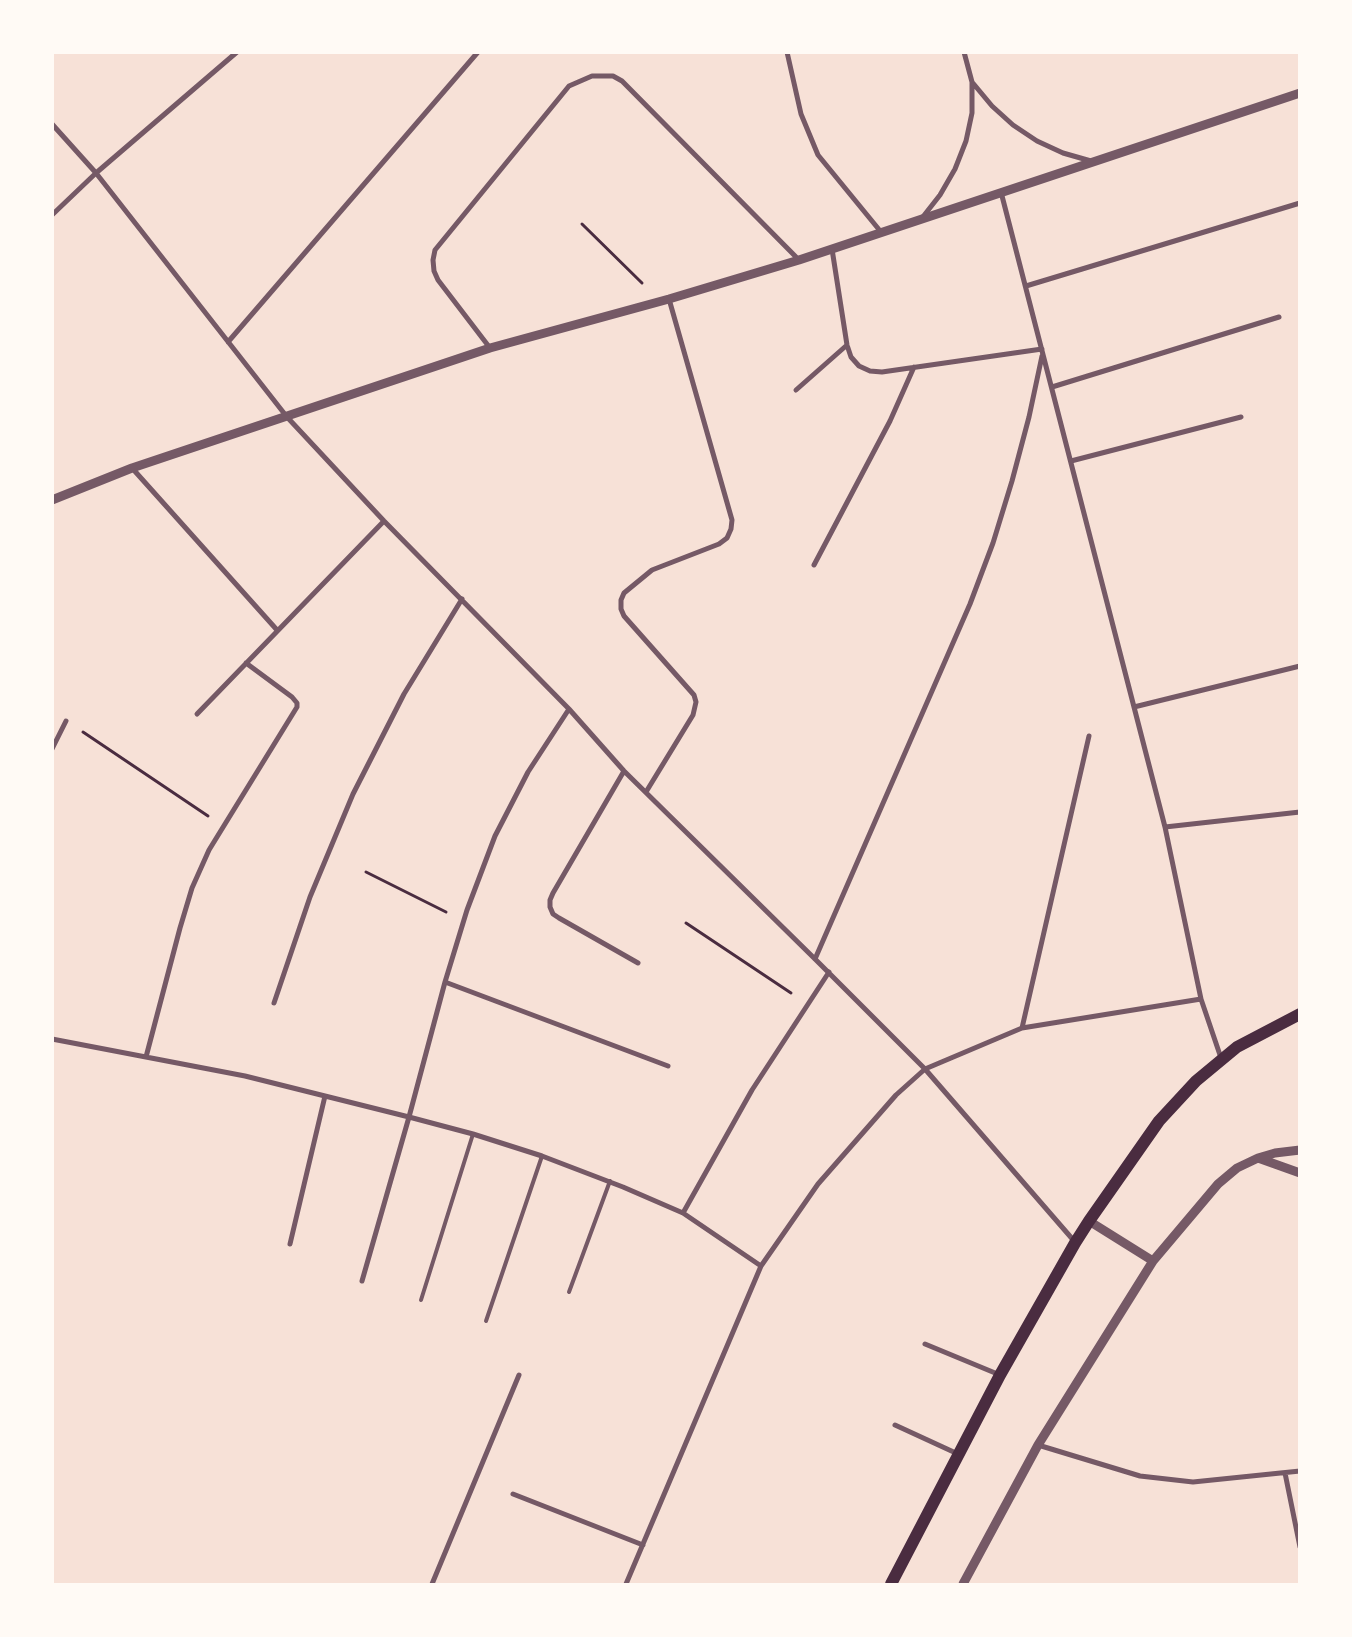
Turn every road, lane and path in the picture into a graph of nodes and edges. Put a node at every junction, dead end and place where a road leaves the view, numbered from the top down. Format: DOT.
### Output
graph roads {
  1 [pos="237,52"];
  2 [pos="478,52"];
  3 [pos="787,52"];
  4 [pos="964,52"];
  5 [pos="972,82"];
  6 [pos="1300,93"];
  7 [pos="52,124"];
  8 [pos="1091,161"];
  9 [pos="96,173"];
  10 [pos="1001,191"];
  11 [pos="1300,203"];
  12 [pos="52,215"];
  13 [pos="922,219"];
  14 [pos="582,224"];
  15 [pos="881,232"];
  16 [pos="832,248"];
  17 [pos="798,260"];
  18 [pos="1026,286"];
  19 [pos="665,300"];
  20 [pos="1279,317"];
  21 [pos="228,342"];
  22 [pos="847,345"];
  23 [pos="490,348"];
  24 [pos="1042,351"];
  25 [pos="914,367"];
  26 [pos="1052,388"];
  27 [pos="796,390"];
  28 [pos="287,417"];
  29 [pos="1241,417"];
  30 [pos="1071,461"];
  31 [pos="132,468"];
  32 [pos="52,500"];
  33 [pos="384,521"];
  34 [pos="814,565"];
  35 [pos="462,599"];
  36 [pos="277,630"];
  37 [pos="246,663"];
  38 [pos="1300,666"];
  39 [pos="1134,707"];
  40 [pos="569,709"];
  41 [pos="197,714"];
  42 [pos="66,721"];
  43 [pos="1089,736"];
  44 [pos="52,749"];
  45 [pos="624,771"];
  46 [pos="646,792"];
  47 [pos="1300,812"];
  48 [pos="223,826"];
  49 [pos="1165,827"];
  50 [pos="366,872"];
  51 [pos="464,921"];
  52 [pos="686,922"];
  53 [pos="816,959"];
  54 [pos="638,963"];
  55 [pos="829,972"];
  56 [pos="445,982"];
  57 [pos="1201,999"];
  58 [pos="274,1003"];
  59 [pos="808,1005"];
  60 [pos="1300,1014"];
  61 [pos="1022,1028"];
  62 [pos="52,1039"];
  63 [pos="146,1057"];
  64 [pos="1222,1059"];
  65 [pos="668,1066"];
  66 [pos="925,1069"];
  67 [pos="325,1096"];
  68 [pos="409,1117"];
  69 [pos="472,1134"];
  70 [pos="1300,1150"];
  71 [pos="542,1156"];
  72 [pos="1258,1158"];
  73 [pos="1300,1174"];
  74 [pos="610,1182"];
  75 [pos="683,1213"];
  76 [pos="1089,1221"];
  77 [pos="1075,1243"];
  78 [pos="290,1244"];
  79 [pos="1153,1261"];
  80 [pos="761,1266"];
  81 [pos="362,1281"];
  82 [pos="569,1292"];
  83 [pos="422,1300"];
  84 [pos="486,1321"];
  85 [pos="925,1344"];
  86 [pos="519,1375"];
  87 [pos="1000,1375"];
  88 [pos="895,1425"];
  89 [pos="1038,1445"];
  90 [pos="958,1454"];
  91 [pos="1300,1471"];
  92 [pos="1285,1473"];
  93 [pos="513,1494"];
  94 [pos="643,1545"];
  95 [pos="1300,1547"];
  96 [pos="432,1584"];
  97 [pos="626,1584"];
  98 [pos="891,1584"];
  99 [pos="963,1584"];
  1 -- 9 [label="street"];
  2 -- 21 [label="street"];
  3 -- 15 [label="street"];
  4 -- 5 [label="street"];
  5 -- 8 [label="street"];
  5 -- 13 [label="street"];
  6 -- 8 [label="street"];
  7 -- 9 [label="street"];
  8 -- 10 [label="street"];
  9 -- 12 [label="street"];
  9 -- 21 [label="street"];
  10 -- 13 [label="street"];
  10 -- 18 [label="street"];
  11 -- 18 [label="street"];
  13 -- 15 [label="street"];
  14 -- 19 [label="path"];
  15 -- 16 [label="street"];
  16 -- 17 [label="street"];
  16 -- 22 [label="street"];
  17 -- 19 [label="street"];
  17 -- 23 [label="street"];
  18 -- 24 [label="street"];
  19 -- 23 [label="street"];
  19 -- 46 [label="street"];
  20 -- 26 [label="street"];
  21 -- 28 [label="street"];
  22 -- 25 [label="street"];
  22 -- 27 [label="street"];
  23 -- 28 [label="street"];
  24 -- 25 [label="street"];
  24 -- 26 [label="street"];
  24 -- 53 [label="street"];
  25 -- 34 [label="street"];
  26 -- 30 [label="street"];
  28 -- 31 [label="street"];
  28 -- 33 [label="street"];
  29 -- 30 [label="street"];
  30 -- 39 [label="street"];
  31 -- 32 [label="street"];
  31 -- 36 [label="street"];
  33 -- 35 [label="street"];
  33 -- 36 [label="street"];
  35 -- 40 [label="street"];
  35 -- 58 [label="street"];
  36 -- 37 [label="street"];
  37 -- 41 [label="street"];
  37 -- 48 [label="street"];
  38 -- 39 [label="street"];
  39 -- 49 [label="street"];
  40 -- 45 [label="street"];
  40 -- 51 [label="street"];
  42 -- 44 [label="street"];
  42 -- 48 [label="path"];
  43 -- 61 [label="street"];
  45 -- 46 [label="street"];
  45 -- 54 [label="street"];
  46 -- 53 [label="street"];
  47 -- 49 [label="street"];
  48 -- 63 [label="street"];
  49 -- 57 [label="street"];
  50 -- 51 [label="path"];
  51 -- 56 [label="street"];
  52 -- 59 [label="path"];
  53 -- 55 [label="street"];
  55 -- 59 [label="street"];
  55 -- 66 [label="street"];
  56 -- 65 [label="street"];
  56 -- 68 [label="street"];
  57 -- 61 [label="street"];
  57 -- 64 [label="street"];
  59 -- 75 [label="street"];
  60 -- 64 [label="main road"];
  61 -- 66 [label="street"];
  62 -- 63 [label="street"];
  63 -- 67 [label="street"];
  64 -- 76 [label="main road"];
  66 -- 77 [label="street"];
  66 -- 80 [label="street"];
  67 -- 68 [label="street"];
  67 -- 78 [label="street"];
  68 -- 69 [label="street"];
  68 -- 81 [label="street"];
  69 -- 71 [label="street"];
  69 -- 83 [label="lane"];
  70 -- 72 [label="street"];
  71 -- 74 [label="street"];
  71 -- 84 [label="lane"];
  72 -- 73 [label="street"];
  72 -- 79 [label="street"];
  74 -- 75 [label="street"];
  74 -- 82 [label="lane"];
  75 -- 80 [label="street"];
  76 -- 77 [label="main road"];
  76 -- 79 [label="street"];
  77 -- 87 [label="main road"];
  79 -- 89 [label="street"];
  80 -- 94 [label="street"];
  85 -- 87 [label="street"];
  86 -- 96 [label="street"];
  87 -- 90 [label="main road"];
  88 -- 90 [label="street"];
  89 -- 92 [label="street"];
  89 -- 99 [label="street"];
  90 -- 98 [label="main road"];
  91 -- 92 [label="street"];
  92 -- 95 [label="street"];
  93 -- 94 [label="street"];
  94 -- 97 [label="street"];
}
